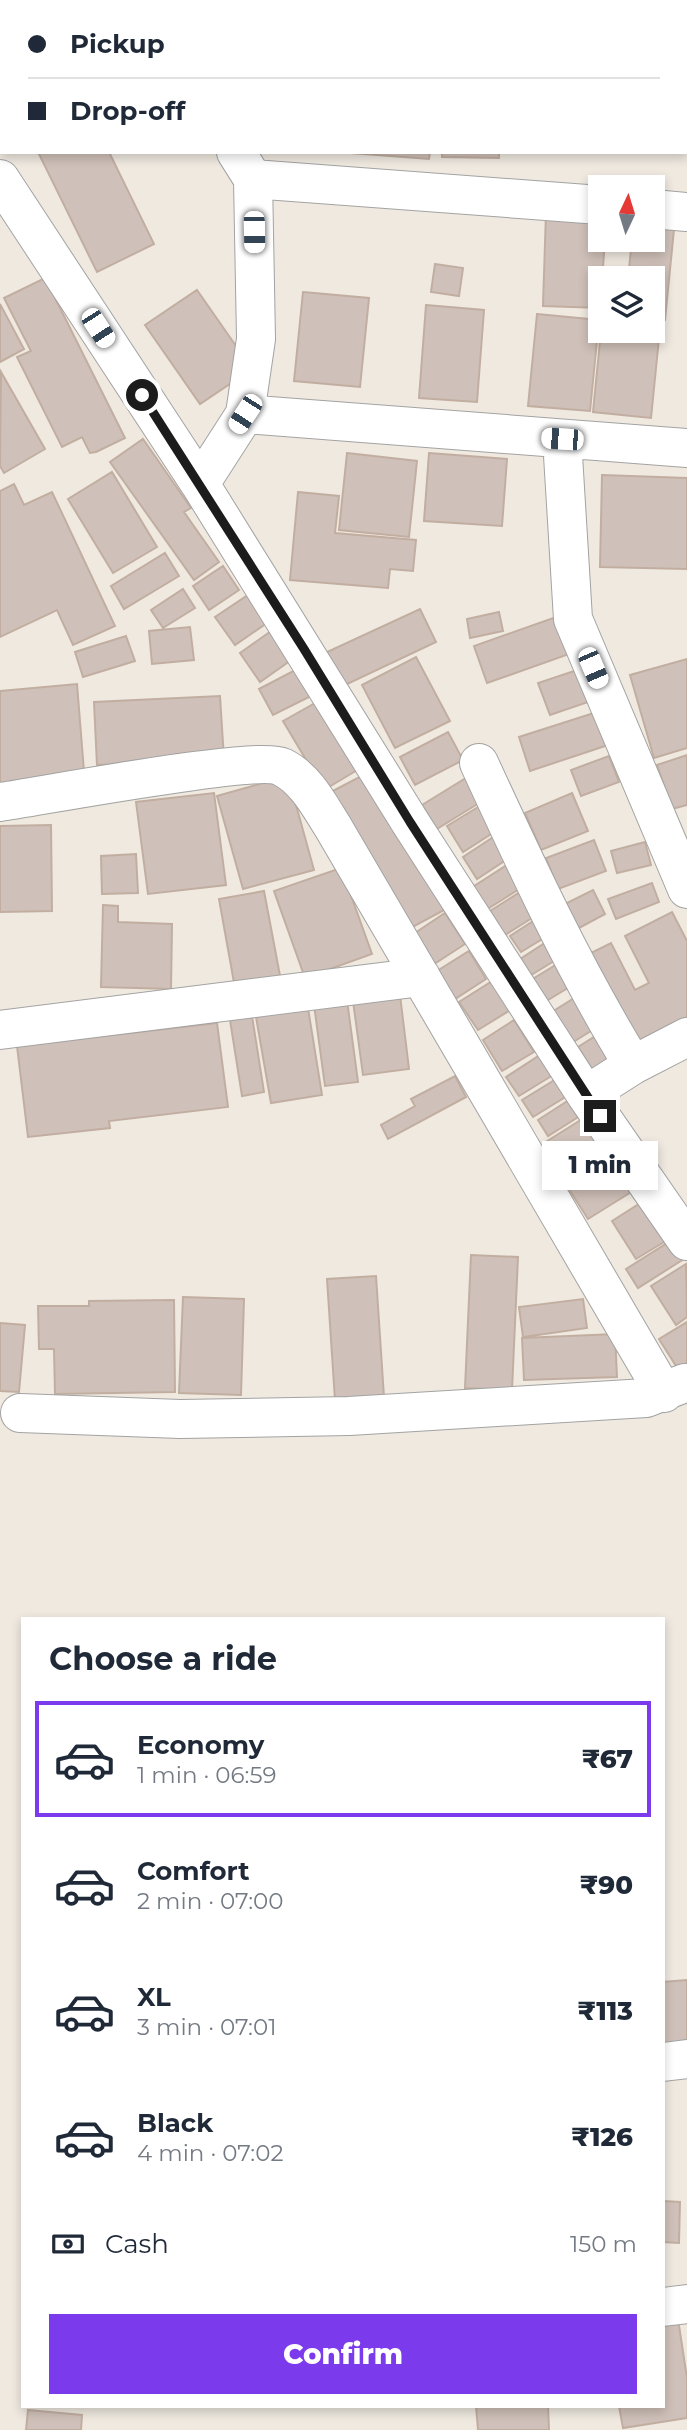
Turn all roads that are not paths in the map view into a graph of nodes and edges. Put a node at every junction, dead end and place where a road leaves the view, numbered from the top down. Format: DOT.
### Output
graph roads {
  1 [pos="245,165"];
  2 [pos="0,179"];
  3 [pos="588,204"];
  4 [pos="665,210"];
  5 [pos="687,212"];
  6 [pos="13,224"];
  7 [pos="245,414"];
  8 [pos="562,439"];
  9 [pos="687,448"];
  10 [pos="200,484"];
  11 [pos="479,762"];
  12 [pos="0,802"];
  13 [pos="687,889"];
  14 [pos="421,977"];
  15 [pos="0,1030"];
  16 [pos="687,1037"];
  17 [pos="634,1065"];
  18 [pos="586,1095"];
  19 [pos="687,1241"];
  20 [pos="676,1387"];
  21 [pos="20,1413"];
  22 [pos="687,2059"];
  23 [pos="665,2062"];
  24 [pos="687,2304"];
  25 [pos="665,2307"];
  1 -- 3 [label="street"];
  1 -- 7 [label="street"];
  2 -- 6 [label="street"];
  4 -- 5 [label="street"];
  6 -- 10 [label="street"];
  7 -- 8 [label="street"];
  7 -- 10 [label="street"];
  8 -- 9 [label="street"];
  8 -- 13 [label="street"];
  10 -- 18 [label="street"];
  11 -- 17 [label="street"];
  12 -- 14 [label="street"];
  14 -- 15 [label="street"];
  14 -- 20 [label="street"];
  16 -- 17 [label="street"];
  17 -- 18 [label="street"];
  18 -- 19 [label="street"];
  20 -- 21 [label="street"];
  22 -- 23 [label="street"];
  24 -- 25 [label="street"];
}
